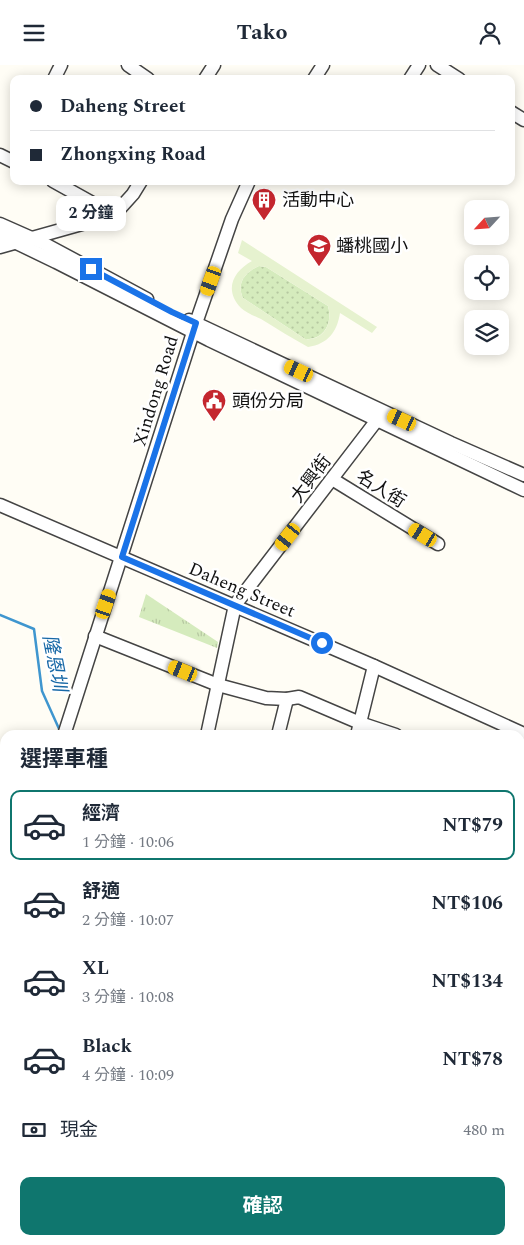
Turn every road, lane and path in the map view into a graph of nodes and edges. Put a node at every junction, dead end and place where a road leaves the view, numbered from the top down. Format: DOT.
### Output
graph roads {
  1 [pos="437,65"];
  2 [pos="453,75"];
  3 [pos="139,185"];
  4 [pos="247,185"];
  5 [pos="74,186"];
  6 [pos="114,215"];
  7 [pos="0,224"];
  8 [pos="0,235"];
  9 [pos="31,237"];
  10 [pos="15,242"];
  11 [pos="0,247"];
  12 [pos="195,327"];
  13 [pos="377,421"];
  14 [pos="524,475"];
  15 [pos="332,479"];
  16 [pos="524,489"];
  17 [pos="0,505"];
  18 [pos="438,544"];
  19 [pos="122,557"];
  20 [pos="235,605"];
  21 [pos="95,636"];
  22 [pos="374,666"];
  23 [pos="218,685"];
  24 [pos="287,699"];
  25 [pos="359,729"];
  26 [pos="66,730"];
  27 [pos="208,730"];
  28 [pos="279,730"];
  29 [pos="515,730"];
  1 -- 2 [label="street"];
  3 -- 6 [label="street"];
  4 -- 12 [label="street, Xindong Road"];
  5 -- 6 [label="street"];
  6 -- 9 [label="street"];
  7 -- 9 [label="street"];
  8 -- 10 [label="street"];
  9 -- 10 [label="street"];
  9 -- 12 [label="street"];
  10 -- 11 [label="street"];
  10 -- 12 [label="street"];
  12 -- 13 [label="street"];
  12 -- 14 [label="street"];
  12 -- 19 [label="street, Xindong Road"];
  13 -- 15 [label="street, 大興街"];
  13 -- 16 [label="street"];
  15 -- 18 [label="street, 名人街"];
  15 -- 20 [label="street, 大興街"];
  17 -- 19 [label="street, Daheng Street"];
  19 -- 20 [label="street, Daheng Street"];
  19 -- 21 [label="street, Xindong Road"];
  20 -- 22 [label="street, Daheng Street"];
  20 -- 23 [label="street"];
  21 -- 23 [label="street"];
  21 -- 26 [label="street, Xindong Road"];
  22 -- 25 [label="street"];
  22 -- 29 [label="street, Daheng Street"];
  23 -- 24 [label="street"];
  23 -- 27 [label="street"];
  24 -- 25 [label="street"];
  24 -- 28 [label="street"];
}
